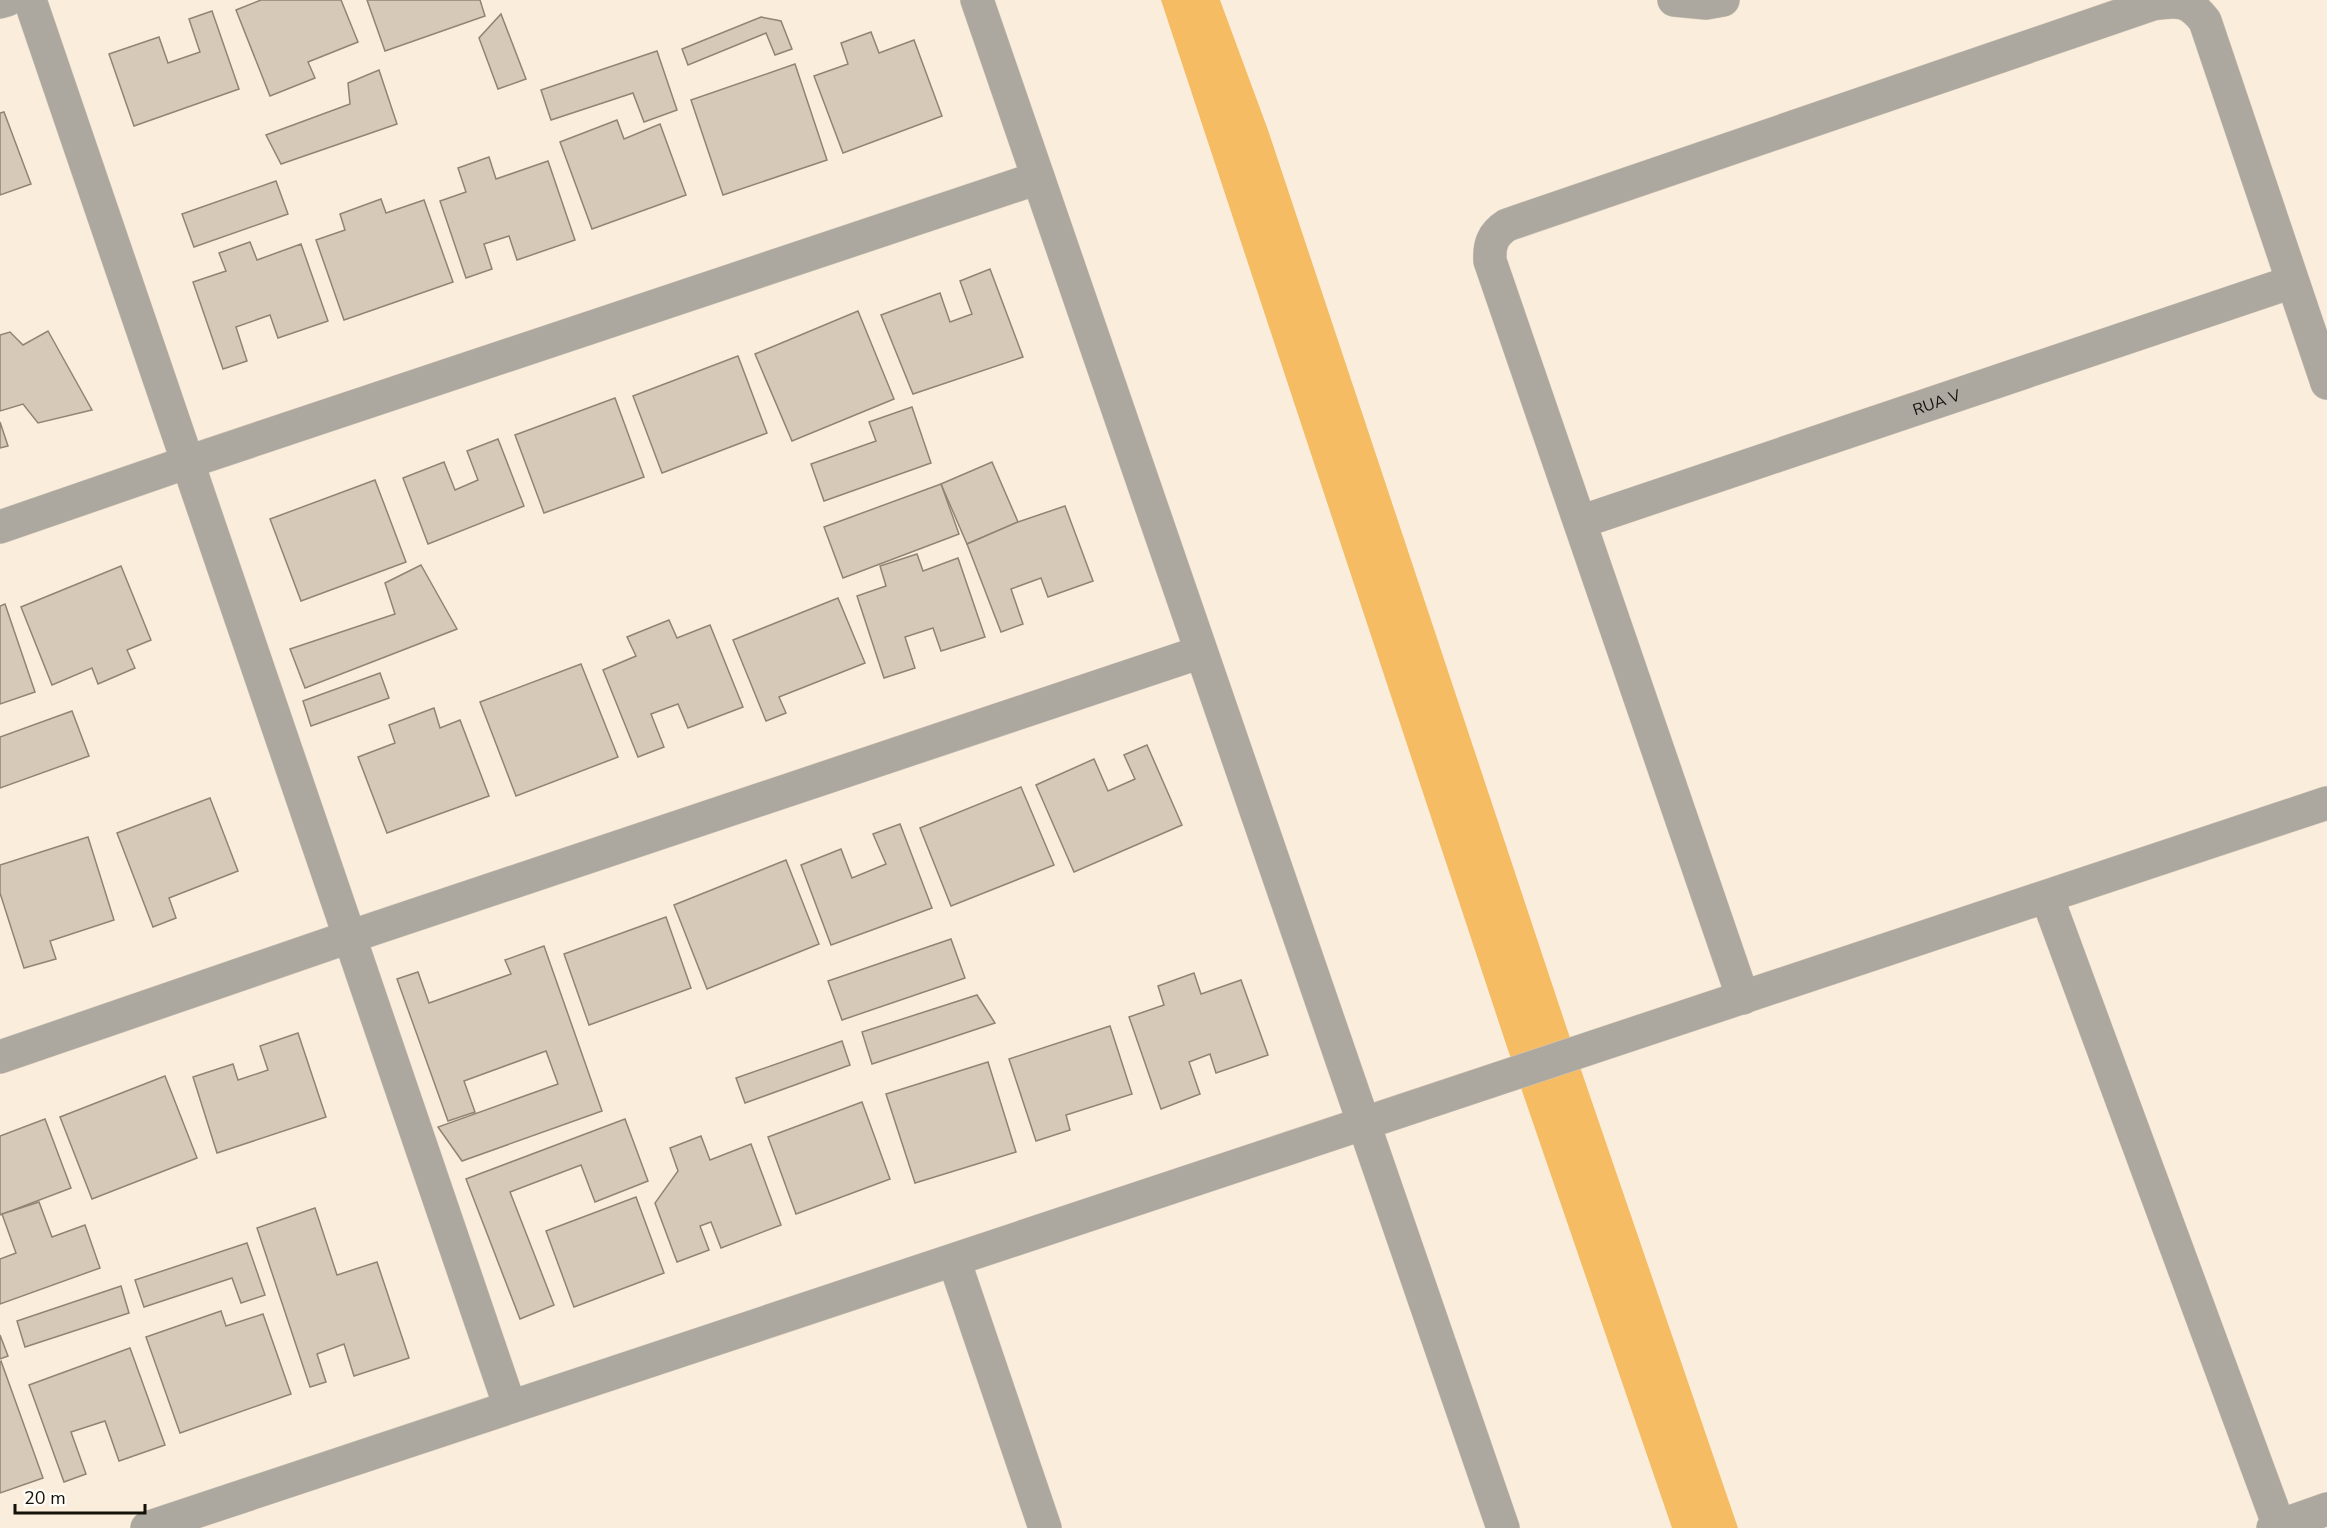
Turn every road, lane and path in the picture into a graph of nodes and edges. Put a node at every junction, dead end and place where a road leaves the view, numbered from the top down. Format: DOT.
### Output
graph roads {
  1 [pos="7,0"];
  2 [pos="30,0"];
  3 [pos="977,0"];
  4 [pos="1674,0"];
  5 [pos="1723,0"];
  6 [pos="0,2"];
  7 [pos="1038,178"];
  8 [pos="2292,282"];
  9 [pos="2327,383"];
  10 [pos="188,462"];
  11 [pos="1580,522"];
  12 [pos="0,527"];
  13 [pos="1202,652"];
  14 [pos="2327,803"];
  15 [pos="2047,897"];
  16 [pos="349,937"];
  17 [pos="1743,998"];
  18 [pos="0,1057"];
  19 [pos="1364,1123"];
  20 [pos="954,1260"];
  21 [pos="510,1407"];
  22 [pos="2327,1509"];
  23 [pos="2276,1527"];
  24 [pos="147,1528"];
  25 [pos="1045,1528"];
  26 [pos="1503,1528"];
  1 -- 6 [label="street"];
  2 -- 10 [label="street"];
  3 -- 7 [label="street"];
  4 -- 5 [label="street"];
  7 -- 10 [label="street"];
  7 -- 13 [label="street"];
  8 -- 9 [label="street"];
  8 -- 11 [label="street, RUA V"];
  8 -- 11 [label="street"];
  10 -- 12 [label="street"];
  10 -- 16 [label="street"];
  11 -- 17 [label="street"];
  13 -- 16 [label="street"];
  13 -- 19 [label="street"];
  14 -- 15 [label="street"];
  15 -- 17 [label="street"];
  15 -- 23 [label="street"];
  16 -- 18 [label="street"];
  16 -- 21 [label="street"];
  17 -- 19 [label="street"];
  19 -- 20 [label="street"];
  19 -- 26 [label="street"];
  20 -- 21 [label="street"];
  20 -- 25 [label="street"];
  21 -- 24 [label="street"];
  22 -- 23 [label="street"];
}
